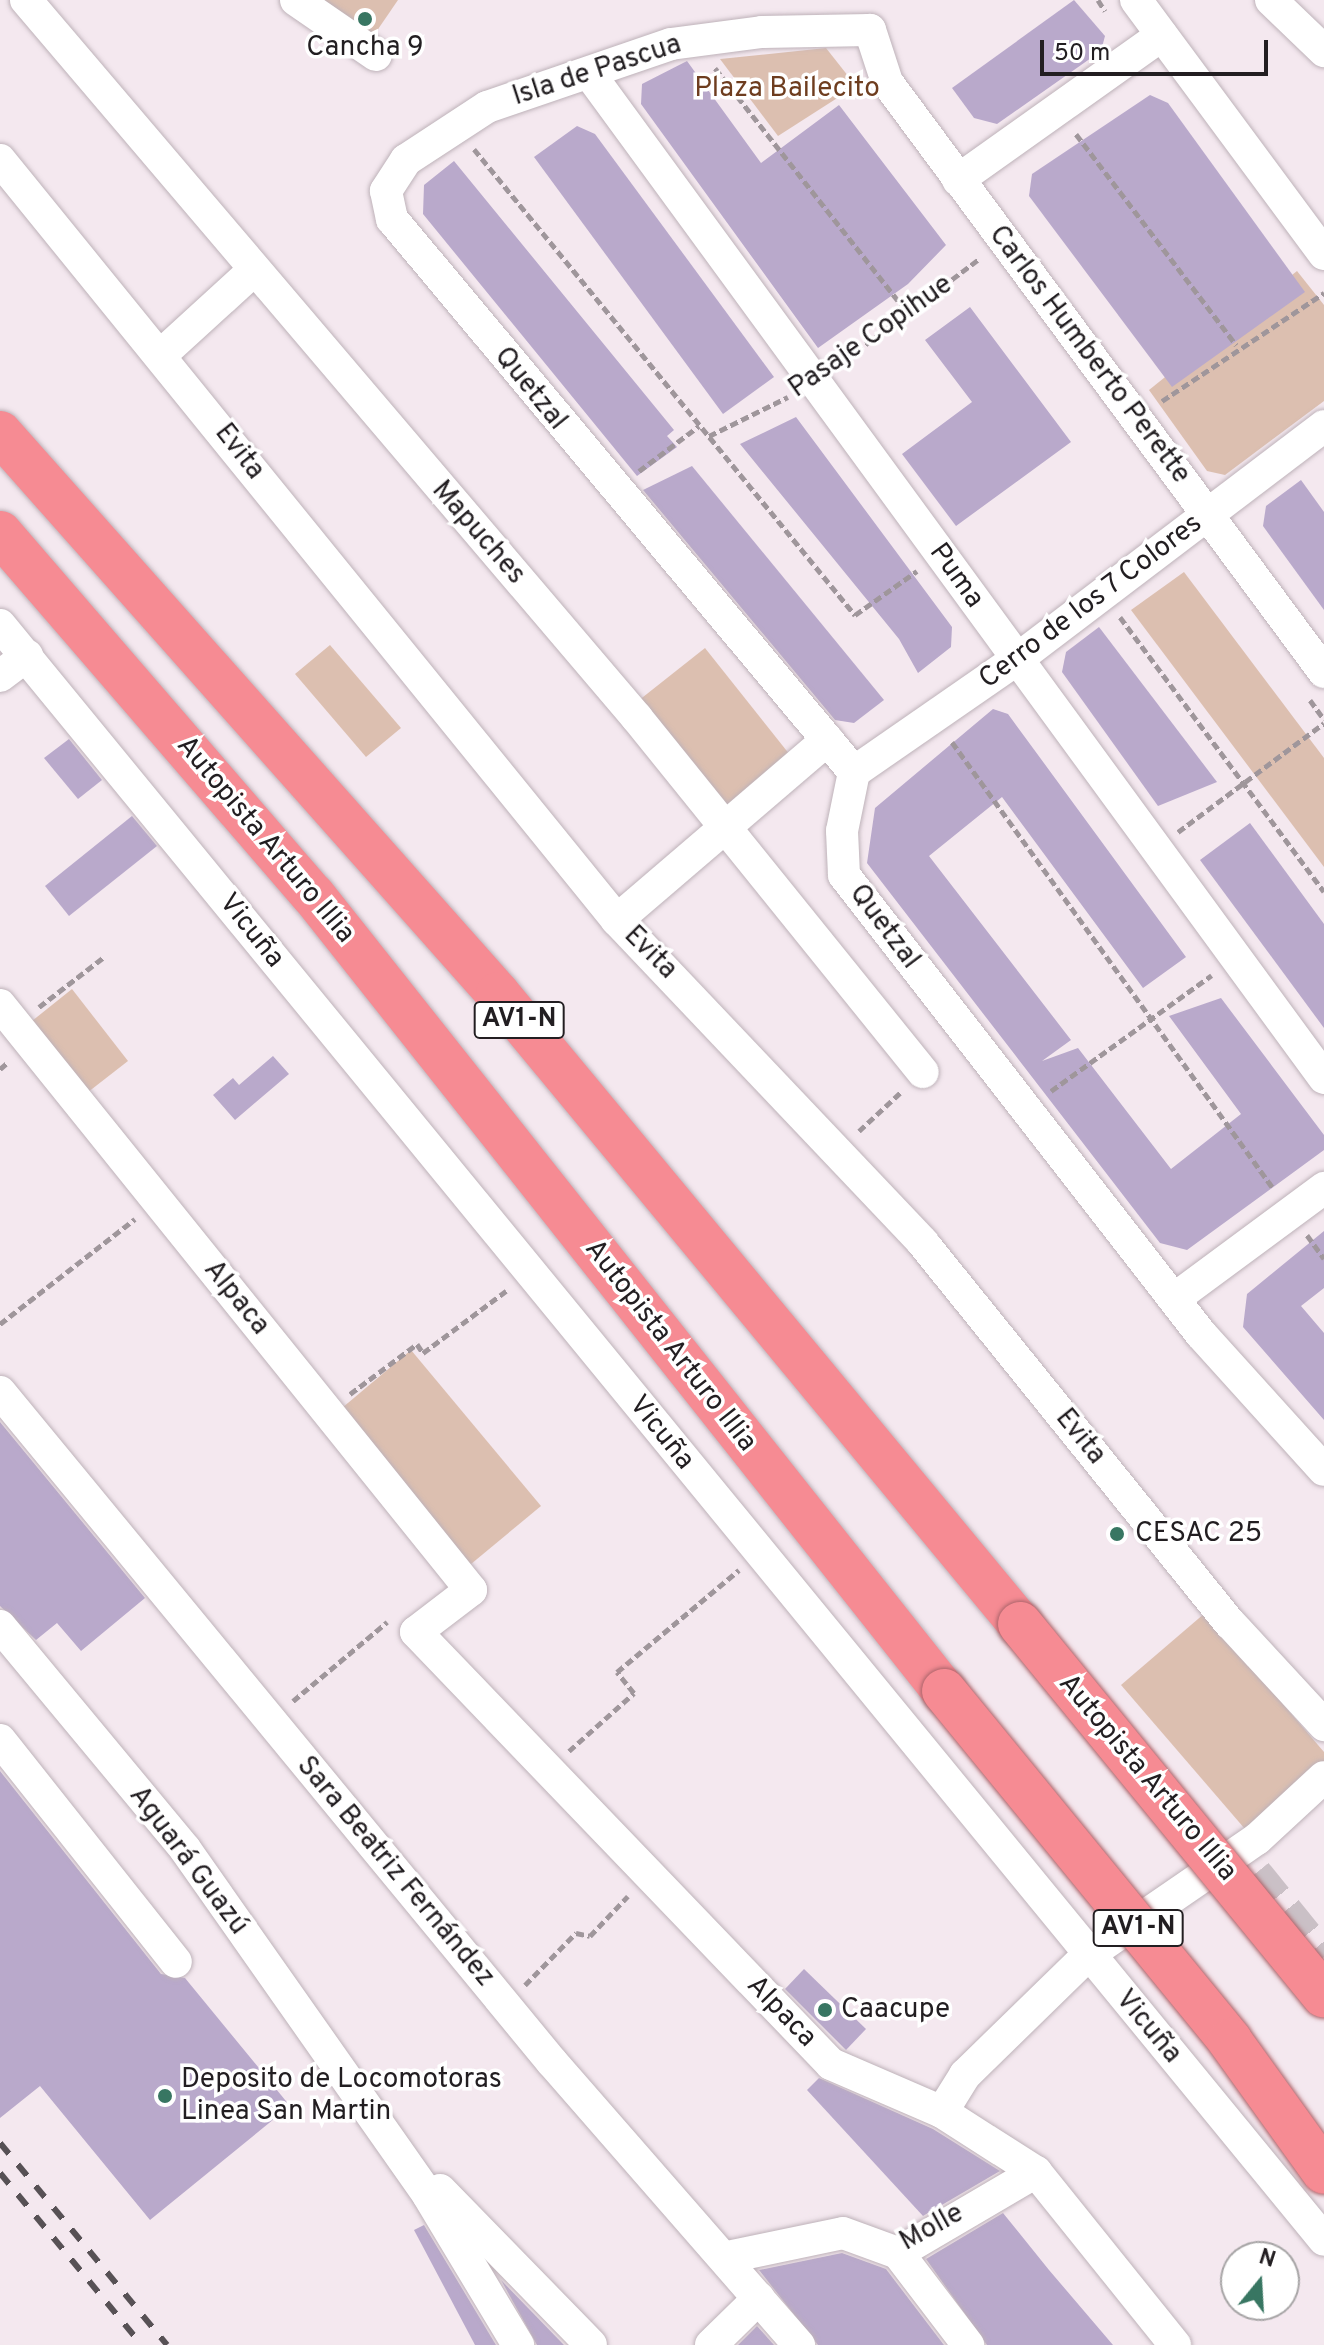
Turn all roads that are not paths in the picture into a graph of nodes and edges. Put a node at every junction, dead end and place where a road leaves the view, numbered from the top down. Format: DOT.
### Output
graph roads {
  1 [pos="26,0"];
  2 [pos="296,0"];
  3 [pos="1136,0"];
  4 [pos="1271,0"];
  5 [pos="870,30"];
  6 [pos="1162,35"];
  7 [pos="1324,51"];
  8 [pos="376,55"];
  9 [pos="589,73"];
  10 [pos="0,160"];
  11 [pos="958,180"];
  12 [pos="392,219"];
  13 [pos="1324,254"];
  14 [pos="254,270"];
  15 [pos="162,354"];
  16 [pos="1324,426"];
  17 [pos="0,433"];
  18 [pos="1209,513"];
  19 [pos="0,533"];
  20 [pos="0,625"];
  21 [pos="27,656"];
  22 [pos="1016,660"];
  23 [pos="1324,672"];
  24 [pos="0,676"];
  25 [pos="827,740"];
  26 [pos="854,772"];
  27 [pos="724,829"];
  28 [pos="617,920"];
  29 [pos="8,1015"];
  30 [pos="923,1072"];
  31 [pos="1324,1078"];
  32 [pos="1324,1188"];
  33 [pos="1174,1299"];
  34 [pos="0,1392"];
  35 [pos="1324,1470"];
  36 [pos="0,1626"];
  37 [pos="1324,1725"];
  38 [pos="0,1740"];
  39 [pos="1324,1777"];
  40 [pos="1088,1955"];
  41 [pos="176,1962"];
  42 [pos="1324,1995"];
  43 [pos="361,2107"];
  44 [pos="942,2112"];
  45 [pos="1036,2172"];
  46 [pos="1324,2172"];
  47 [pos="1324,2240"];
  48 [pos="898,2253"];
  49 [pos="728,2257"];
  50 [pos="759,2298"];
  51 [pos="518,2345"];
  52 [pos="591,2345"];
  53 [pos="711,2345"];
  54 [pos="799,2345"];
  55 [pos="968,2345"];
  56 [pos="1175,2345"];
  1 -- 14 [label="street, Mapuches"];
  2 -- 8 [label="street"];
  3 -- 6 [label="street"];
  4 -- 7 [label="street"];
  5 -- 9 [label="street, Isla de Pascua"];
  5 -- 11 [label="street, Carlos Humberto Perette"];
  6 -- 11 [label="street"];
  6 -- 13 [label="street"];
  9 -- 12 [label="street, Isla de Pascua"];
  9 -- 22 [label="street, Puma"];
  10 -- 15 [label="street, Evita"];
  11 -- 18 [label="street, Carlos Humberto Perette"];
  12 -- 25 [label="street, Quetzal"];
  14 -- 15 [label="street"];
  14 -- 27 [label="street, Mapuches"];
  15 -- 28 [label="street, Evita"];
  16 -- 18 [label="street, Cerro de los 7 Colores"];
  17 -- 42 [label="highway, Autopista Arturo Illia / AV1-N, bridge"];
  18 -- 22 [label="street, Cerro de los 7 Colores"];
  18 -- 23 [label="street, Carlos Humberto Perette"];
  19 -- 46 [label="highway, Autopista Arturo Illia / AV1-N, bridge"];
  20 -- 21 [label="street, Vicuña"];
  21 -- 24 [label="street"];
  21 -- 40 [label="street, Vicuña"];
  22 -- 26 [label="street, Cerro de los 7 Colores"];
  22 -- 31 [label="street, Puma"];
  25 -- 26 [label="street, Quetzal"];
  25 -- 27 [label="street"];
  26 -- 33 [label="street, Quetzal"];
  27 -- 28 [label="street"];
  27 -- 30 [label="street, Mapuches"];
  28 -- 37 [label="street, Evita"];
  29 -- 44 [label="street, Alpaca"];
  32 -- 33 [label="street"];
  33 -- 35 [label="street, Quetzal"];
  34 -- 49 [label="street, Sara Beatriz Fernández"];
  36 -- 43 [label="street, Aguará Guazú"];
  38 -- 41 [label="street"];
  39 -- 40 [label="street"];
  40 -- 44 [label="street"];
  40 -- 47 [label="street, Vicuña"];
  43 -- 51 [label="street"];
  43 -- 52 [label="street"];
  44 -- 45 [label="street, Alpaca"];
  45 -- 48 [label="street, Molle"];
  45 -- 56 [label="street, Alpaca"];
  48 -- 49 [label="street, Molle"];
  48 -- 55 [label="street"];
  49 -- 50 [label="street, Sara Beatriz Fernández"];
  50 -- 53 [label="street"];
  50 -- 54 [label="street, Sara Beatriz Fernández"];
}
